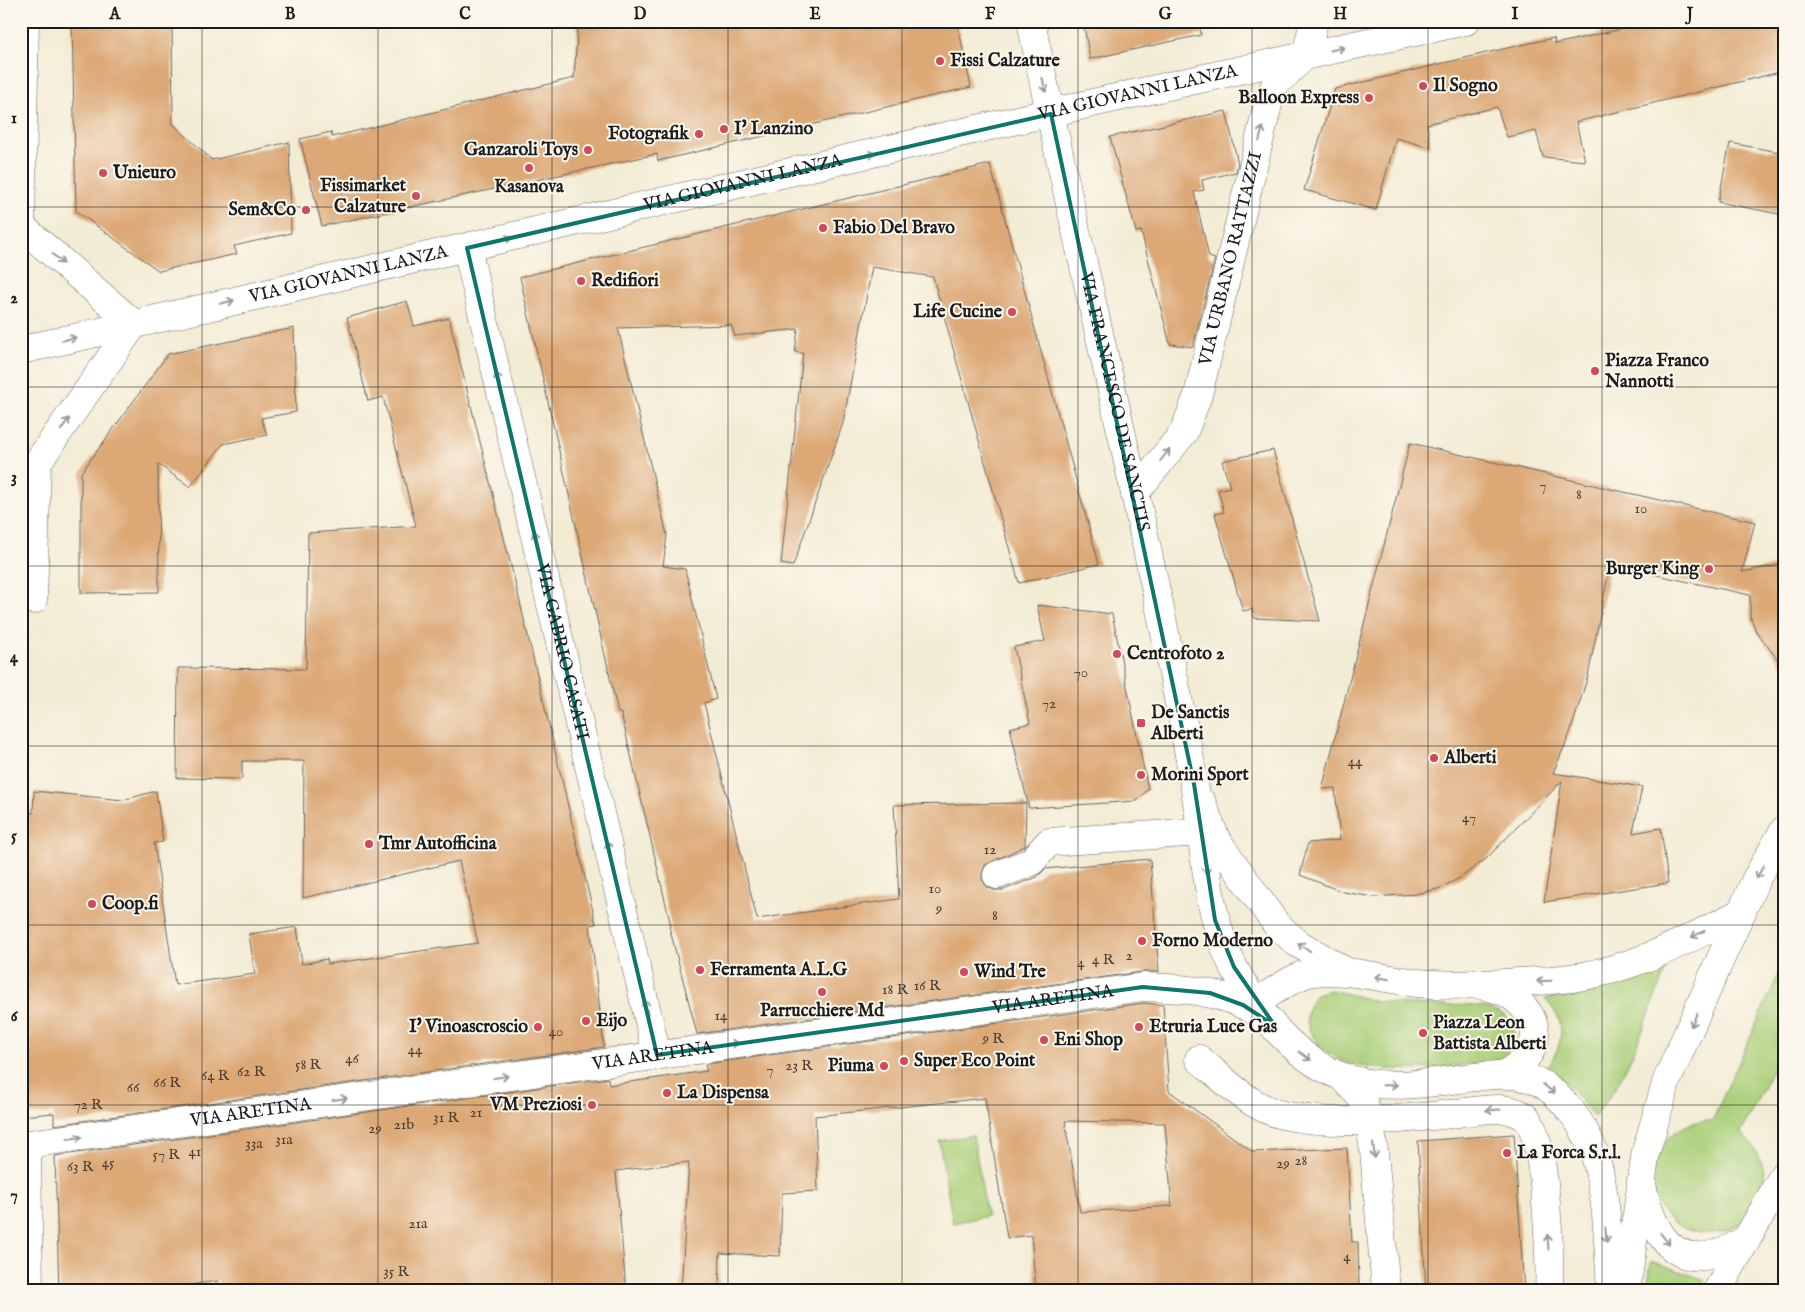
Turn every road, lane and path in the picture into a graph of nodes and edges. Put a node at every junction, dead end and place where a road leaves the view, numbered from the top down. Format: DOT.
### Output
graph roads {
  1 [pos="25,21"];
  2 [pos="1031,21"];
  3 [pos="1314,21"];
  4 [pos="1466,21"];
  5 [pos="1306,55"];
  6 [pos="1051,114"];
  7 [pos="22,227"];
  8 [pos="467,248"];
  9 [pos="134,324"];
  10 [pos="21,350"];
  11 [pos="29,458"];
  12 [pos="1135,493"];
  13 [pos="33,600"];
  14 [pos="1194,784"];
  15 [pos="1784,830"];
  16 [pos="1202,832"];
  17 [pos="998,875"];
  18 [pos="1742,912"];
  19 [pos="1346,972"];
  20 [pos="1474,983"];
  21 [pos="1256,1002"];
  22 [pos="1275,1026"];
  23 [pos="657,1055"];
  24 [pos="1199,1059"];
  25 [pos="1504,1074"];
  26 [pos="1342,1077"];
  27 [pos="1369,1119"];
  28 [pos="24,1145"];
  29 [pos="1784,1174"];
  30 [pos="1641,1178"];
  31 [pos="1747,1239"];
  32 [pos="29,1291"];
  33 [pos="1386,1291"];
  34 [pos="1549,1291"];
  35 [pos="1611,1291"];
  36 [pos="1626,1291"];
  37 [pos="1717,1291"];
  1 -- 7 [label="street"];
  2 -- 6 [label="street, VIA FRANCESCO DE SANCTIS, one-way"];
  3 -- 5 [label="street"];
  5 -- 4 [label="street, VIA GIOVANNI LANZA, one-way"];
  5 -- 6 [label="street, VIA GIOVANNI LANZA"];
  12 -- 5 [label="street, VIA URBANO RATTAZZI, one-way"];
  8 -- 6 [label="street, VIA GIOVANNI LANZA, one-way"];
  6 -- 12 [label="street, VIA FRANCESCO DE SANCTIS"];
  7 -- 9 [label="street, one-way"];
  9 -- 8 [label="street, VIA GIOVANNI LANZA, one-way"];
  23 -- 8 [label="street, VIA GABRIO CASATI, one-way"];
  10 -- 9 [label="street, VIA GIOVANNI LANZA, one-way"];
  11 -- 9 [label="street, one-way"];
  11 -- 13 [label="street"];
  12 -- 14 [label="street, VIA FRANCESCO DE SANCTIS"];
  14 -- 16 [label="street"];
  19 -- 14 [label="street, one-way"];
  15 -- 18 [label="street, one-way"];
  16 -- 17 [label="street"];
  16 -- 21 [label="street, one-way"];
  18 -- 20 [label="street, one-way"];
  18 -- 30 [label="street, one-way"];
  20 -- 19 [label="street, one-way"];
  19 -- 21 [label="street"];
  20 -- 25 [label="street"];
  21 -- 22 [label="street"];
  23 -- 22 [label="street, VIA ARETINA, one-way"];
  22 -- 26 [label="street, one-way"];
  28 -- 23 [label="street, VIA ARETINA, one-way"];
  24 -- 27 [label="street"];
  26 -- 25 [label="street, one-way"];
  25 -- 35 [label="street, one-way"];
  26 -- 27 [label="street"];
  27 -- 33 [label="street, one-way"];
  34 -- 27 [label="street, one-way"];
  28 -- 32 [label="street"];
  29 -- 31 [label="street"];
  30 -- 31 [label="street, one-way"];
  30 -- 36 [label="street"];
  31 -- 37 [label="street"];
}
